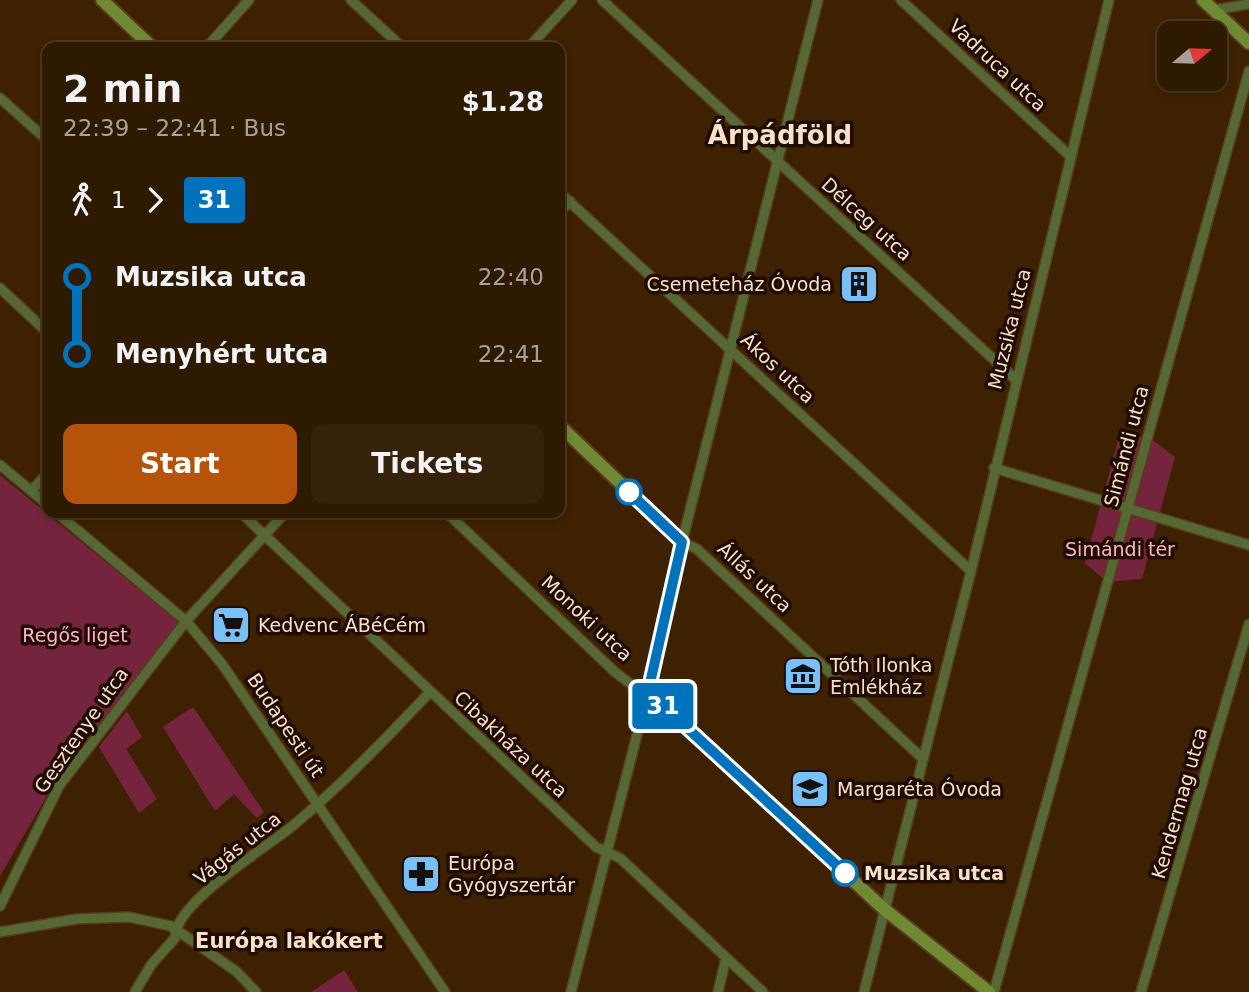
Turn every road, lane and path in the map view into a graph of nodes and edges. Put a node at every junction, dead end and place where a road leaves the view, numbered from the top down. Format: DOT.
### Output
graph roads {
  1 [pos="102,0"];
  2 [pos="249,0"];
  3 [pos="351,0"];
  4 [pos="572,0"];
  5 [pos="603,0"];
  6 [pos="817,0"];
  7 [pos="901,0"];
  8 [pos="1110,0"];
  9 [pos="1203,0"];
  10 [pos="1249,4"];
  11 [pos="1214,10"];
  12 [pos="147,42"];
  13 [pos="211,42"];
  14 [pos="397,42"];
  15 [pos="534,42"];
  16 [pos="1249,43"];
  17 [pos="1249,71"];
  18 [pos="0,98"];
  19 [pos="42,136"];
  20 [pos="1070,156"];
  21 [pos="777,160"];
  22 [pos="565,197"];
  23 [pos="570,201"];
  24 [pos="565,206"];
  25 [pos="0,288"];
  26 [pos="42,327"];
  27 [pos="731,349"];
  28 [pos="1015,379"];
  29 [pos="565,431"];
  30 [pos="0,465"];
  31 [pos="994,468"];
  32 [pos="42,479"];
  33 [pos="31,491"];
  34 [pos="42,501"];
  35 [pos="1127,509"];
  36 [pos="63,518"];
  37 [pos="247,518"];
  38 [pos="280,518"];
  39 [pos="452,518"];
  40 [pos="265,535"];
  41 [pos="682,542"];
  42 [pos="1249,545"];
  43 [pos="971,571"];
  44 [pos="186,621"];
  45 [pos="1249,624"];
  46 [pos="1247,639"];
  47 [pos="430,692"];
  48 [pos="648,692"];
  49 [pos="922,758"];
  50 [pos="317,803"];
  51 [pos="607,851"];
  52 [pos="0,906"];
  53 [pos="884,909"];
  54 [pos="174,931"];
  55 [pos="0,932"];
  56 [pos="726,958"];
  57 [pos="135,992"];
  58 [pos="256,992"];
  59 [pos="445,992"];
  60 [pos="571,992"];
  61 [pos="718,992"];
  62 [pos="764,992"];
  63 [pos="864,992"];
  64 [pos="991,992"];
  65 [pos="1141,992"];
  1 -- 12 [label="street"];
  2 -- 13 [label="street"];
  3 -- 14 [label="street"];
  4 -- 15 [label="street"];
  5 -- 21 [label="street, Délceg utca"];
  6 -- 21 [label="street"];
  7 -- 20 [label="street, Vadruca utca"];
  8 -- 20 [label="street, Muzsika utca"];
  9 -- 11 [label="street"];
  10 -- 11 [label="street"];
  11 -- 16 [label="street"];
  17 -- 35 [label="street, Simándi utca"];
  18 -- 19 [label="street"];
  20 -- 28 [label="street, Muzsika utca"];
  21 -- 27 [label="street"];
  21 -- 28 [label="street, Délceg utca"];
  22 -- 23 [label="street, Ákos utca"];
  23 -- 24 [label="street"];
  23 -- 27 [label="street, Ákos utca"];
  25 -- 26 [label="street"];
  27 -- 41 [label="street"];
  27 -- 43 [label="street, Ákos utca"];
  28 -- 31 [label="street, Muzsika utca"];
  29 -- 41 [label="street, Állás utca"];
  30 -- 33 [label="street"];
  31 -- 35 [label="street"];
  31 -- 43 [label="street, Muzsika utca"];
  32 -- 33 [label="street"];
  33 -- 34 [label="street"];
  35 -- 42 [label="street"];
  35 -- 64 [label="street, Simándi utca"];
  36 -- 44 [label="street, Budapesti út"];
  37 -- 40 [label="street, Cibakháza utca"];
  38 -- 40 [label="street, Gesztenye utca"];
  39 -- 48 [label="street, Monoki utca"];
  40 -- 44 [label="street, Gesztenye utca"];
  40 -- 47 [label="street, Cibakháza utca"];
  41 -- 48 [label="street"];
  41 -- 49 [label="street, Állás utca"];
  43 -- 49 [label="street, Muzsika utca"];
  44 -- 50 [label="street, Budapesti út"];
  44 -- 52 [label="street, Gesztenye utca"];
  45 -- 46 [label="street, Kendermag utca"];
  46 -- 65 [label="street, Kendermag utca"];
  47 -- 50 [label="street, Vágás utca"];
  47 -- 51 [label="street, Cibakháza utca"];
  48 -- 51 [label="street"];
  48 -- 53 [label="street, Monoki utca"];
  49 -- 53 [label="street, Muzsika utca"];
  50 -- 54 [label="street, Vágás utca"];
  50 -- 59 [label="street, Budapesti út"];
  51 -- 56 [label="street, Cibakháza utca"];
  51 -- 60 [label="street"];
  53 -- 63 [label="street, Muzsika utca"];
  53 -- 64 [label="street, Monoki utca"];
  54 -- 55 [label="street"];
  54 -- 57 [label="street, Vágás utca"];
  54 -- 58 [label="street"];
  56 -- 61 [label="street"];
  56 -- 62 [label="street, Cibakháza utca"];
}
